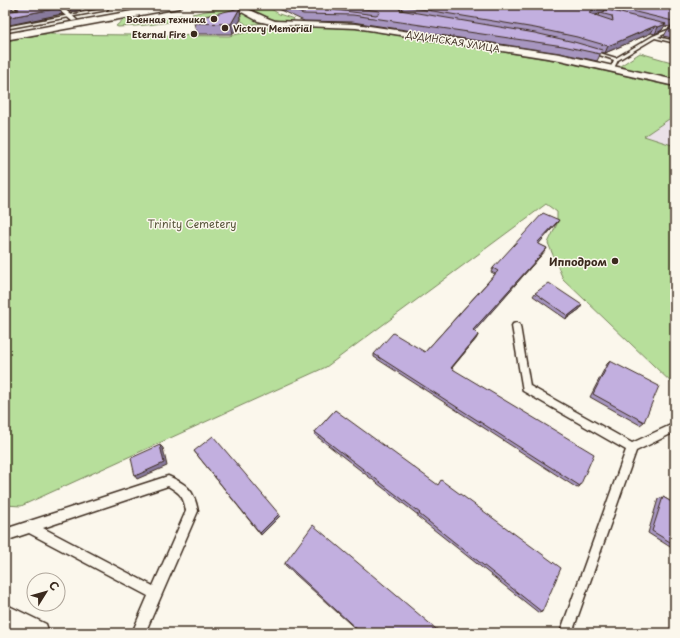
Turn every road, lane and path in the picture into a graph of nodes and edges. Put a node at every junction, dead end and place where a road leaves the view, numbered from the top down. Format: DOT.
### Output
graph roads {
  1 [pos="10,5"];
  2 [pos="56,5"];
  3 [pos="86,5"];
  4 [pos="158,5"];
  5 [pos="178,5"];
  6 [pos="233,5"];
  7 [pos="330,5"];
  8 [pos="611,5"];
  9 [pos="62,9"];
  10 [pos="108,13"];
  11 [pos="605,14"];
  12 [pos="344,15"];
  13 [pos="625,15"];
  14 [pos="5,17"];
  15 [pos="137,17"];
  16 [pos="72,18"];
  17 [pos="627,19"];
  18 [pos="668,25"];
  19 [pos="5,28"];
  20 [pos="663,28"];
  21 [pos="674,28"];
  22 [pos="5,33"];
  23 [pos="5,37"];
  24 [pos="654,38"];
  25 [pos="675,42"];
  26 [pos="587,50"];
  27 [pos="616,59"];
  28 [pos="612,69"];
  29 [pos="675,83"];
  30 [pos="516,326"];
  31 [pos="675,427"];
  32 [pos="632,448"];
  33 [pos="29,527"];
  34 [pos="5,535"];
  35 [pos="156,594"];
  36 [pos="5,616"];
  37 [pos="37,633"];
  38 [pos="138,633"];
  39 [pos="566,633"];
  1 -- 14 [label="lane"];
  2 -- 9 [label="street"];
  3 -- 9 [label="lane"];
  4 -- 16 [label="main road"];
  5 -- 10 [label="main road"];
  6 -- 28 [label="street, ДУДИНСКАЯ УЛИЦА"];
  7 -- 12 [label="lane"];
  8 -- 13 [label="lane"];
  9 -- 16 [label="street"];
  10 -- 15 [label="lane"];
  10 -- 16 [label="lane"];
  10 -- 23 [label="main road"];
  11 -- 17 [label="lane"];
  16 -- 19 [label="lane"];
  16 -- 22 [label="main road"];
  18 -- 21 [label="lane"];
  20 -- 21 [label="lane"];
  21 -- 24 [label="lane"];
  24 -- 25 [label="lane"];
  24 -- 27 [label="lane"];
  26 -- 27 [label="lane"];
  27 -- 28 [label="lane"];
  28 -- 29 [label="street, ДУДИНСКАЯ УЛИЦА"];
  30 -- 32 [label="lane"];
  31 -- 32 [label="lane"];
  32 -- 39 [label="lane"];
  33 -- 34 [label="lane"];
  33 -- 35 [label="lane"];
  33 -- 35 [label="lane"];
  35 -- 38 [label="lane"];
  36 -- 37 [label="street"];
}
